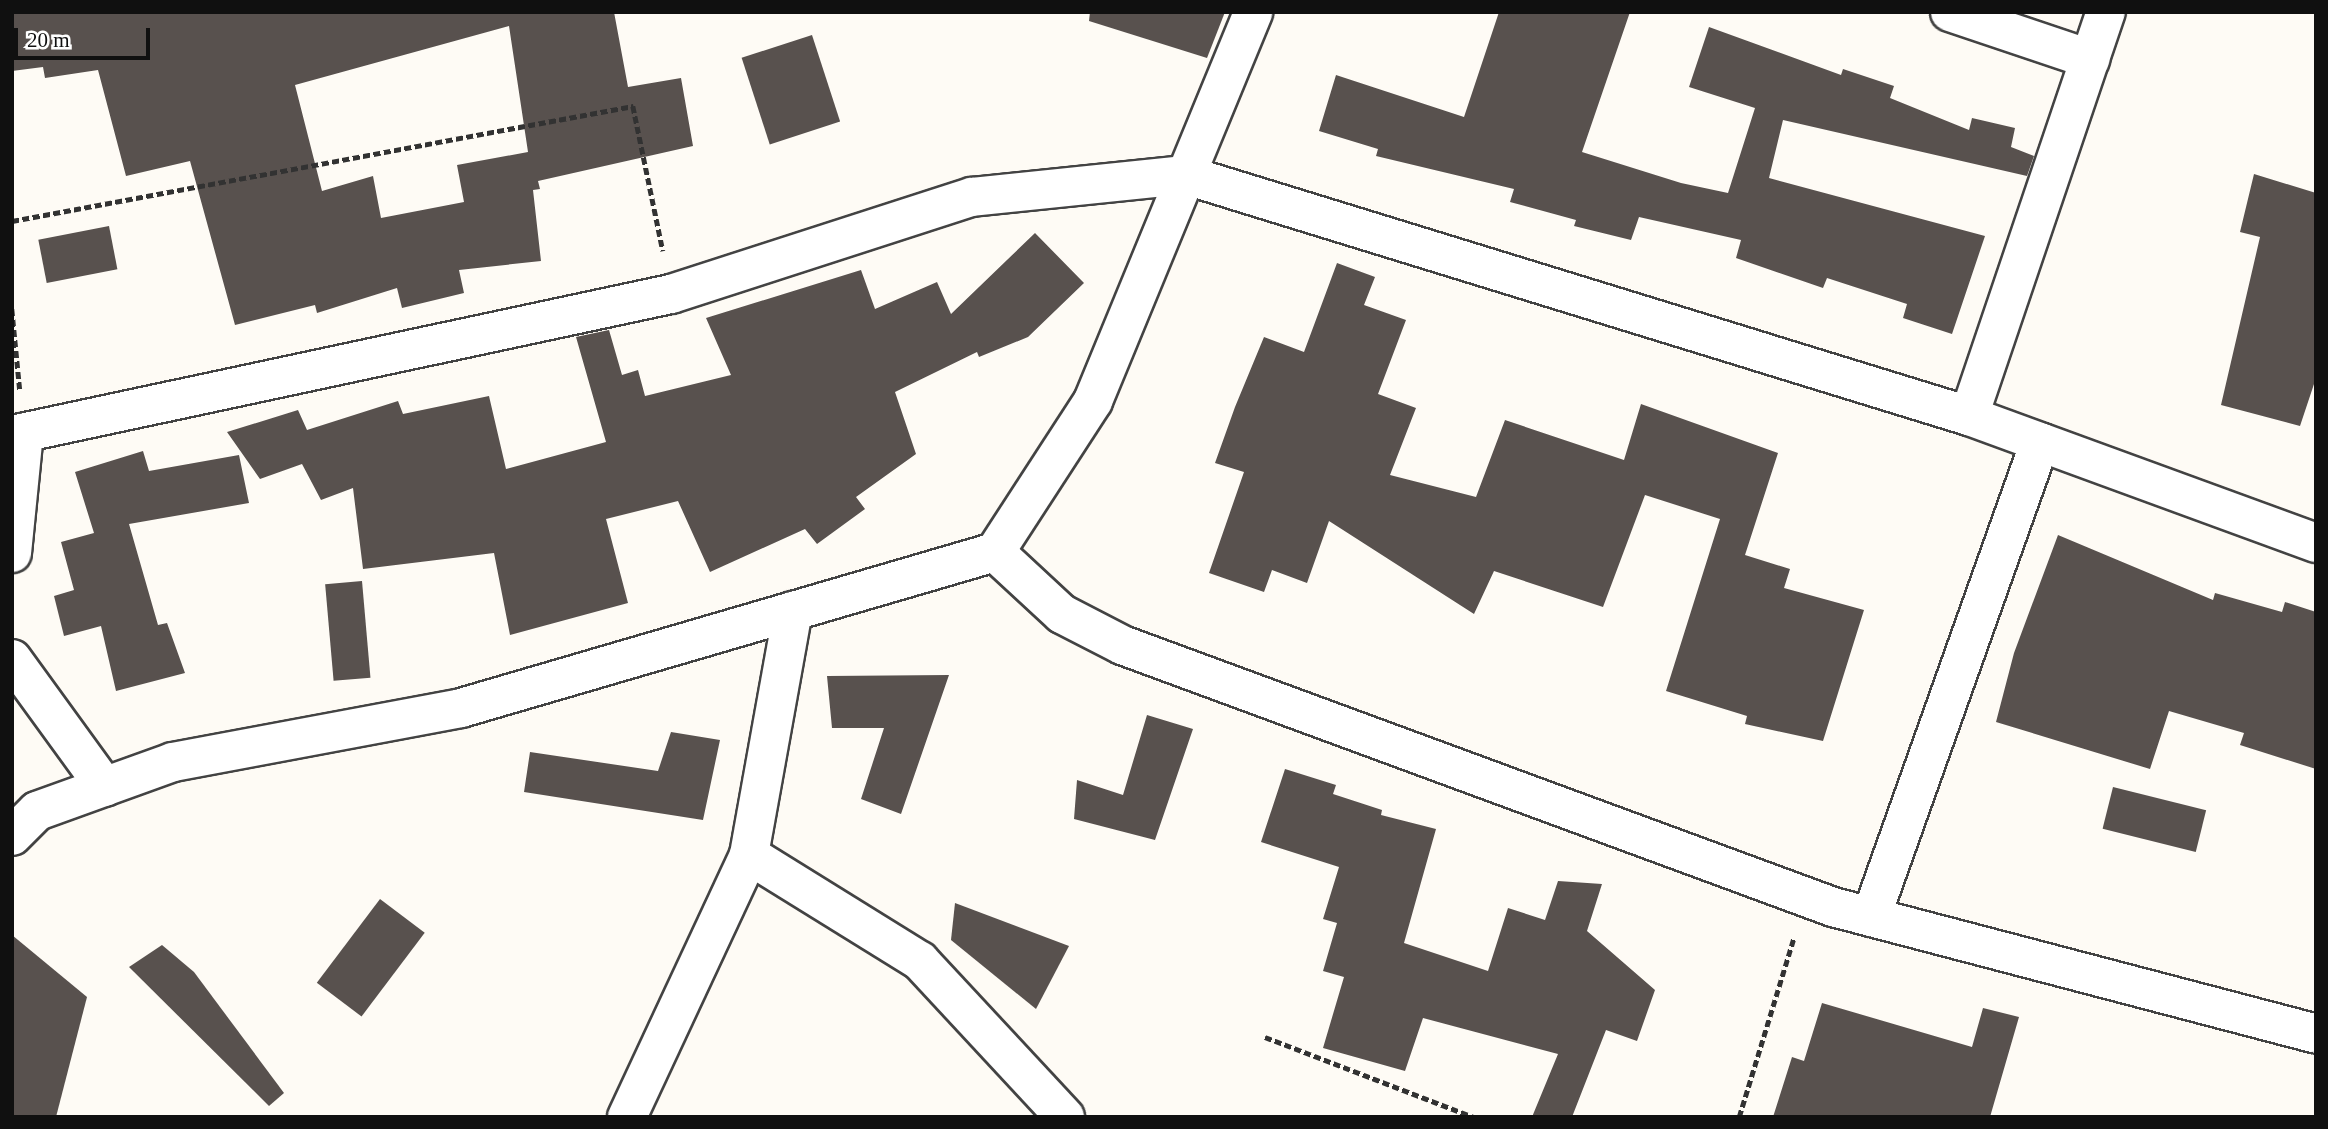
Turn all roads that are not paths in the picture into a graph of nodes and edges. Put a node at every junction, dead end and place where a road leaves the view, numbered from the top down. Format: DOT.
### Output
graph roads {
  1 [pos="1253,12"];
  2 [pos="1950,12"];
  3 [pos="2106,12"];
  4 [pos="2090,59"];
  5 [pos="1186,175"];
  6 [pos="1969,416"];
  7 [pos="18,434"];
  8 [pos="2040,442"];
  9 [pos="2316,543"];
  10 [pos="995,552"];
  11 [pos="12,553"];
  12 [pos="793,611"];
  13 [pos="12,659"];
  14 [pos="105,787"];
  15 [pos="12,836"];
  16 [pos="749,855"];
  17 [pos="1871,917"];
  18 [pos="2316,1034"];
  19 [pos="627,1117"];
  20 [pos="1065,1117"];
  1 -- 5 [label="street"];
  2 -- 4 [label="street"];
  3 -- 4 [label="street"];
  4 -- 6 [label="street"];
  5 -- 6 [label="street"];
  5 -- 7 [label="street"];
  5 -- 10 [label="street"];
  6 -- 8 [label="street"];
  7 -- 11 [label="street"];
  8 -- 9 [label="street"];
  8 -- 17 [label="street"];
  10 -- 12 [label="street"];
  10 -- 17 [label="street"];
  12 -- 14 [label="street"];
  12 -- 16 [label="street"];
  13 -- 14 [label="street"];
  14 -- 15 [label="street"];
  16 -- 19 [label="street"];
  16 -- 20 [label="street"];
  17 -- 18 [label="street"];
}
